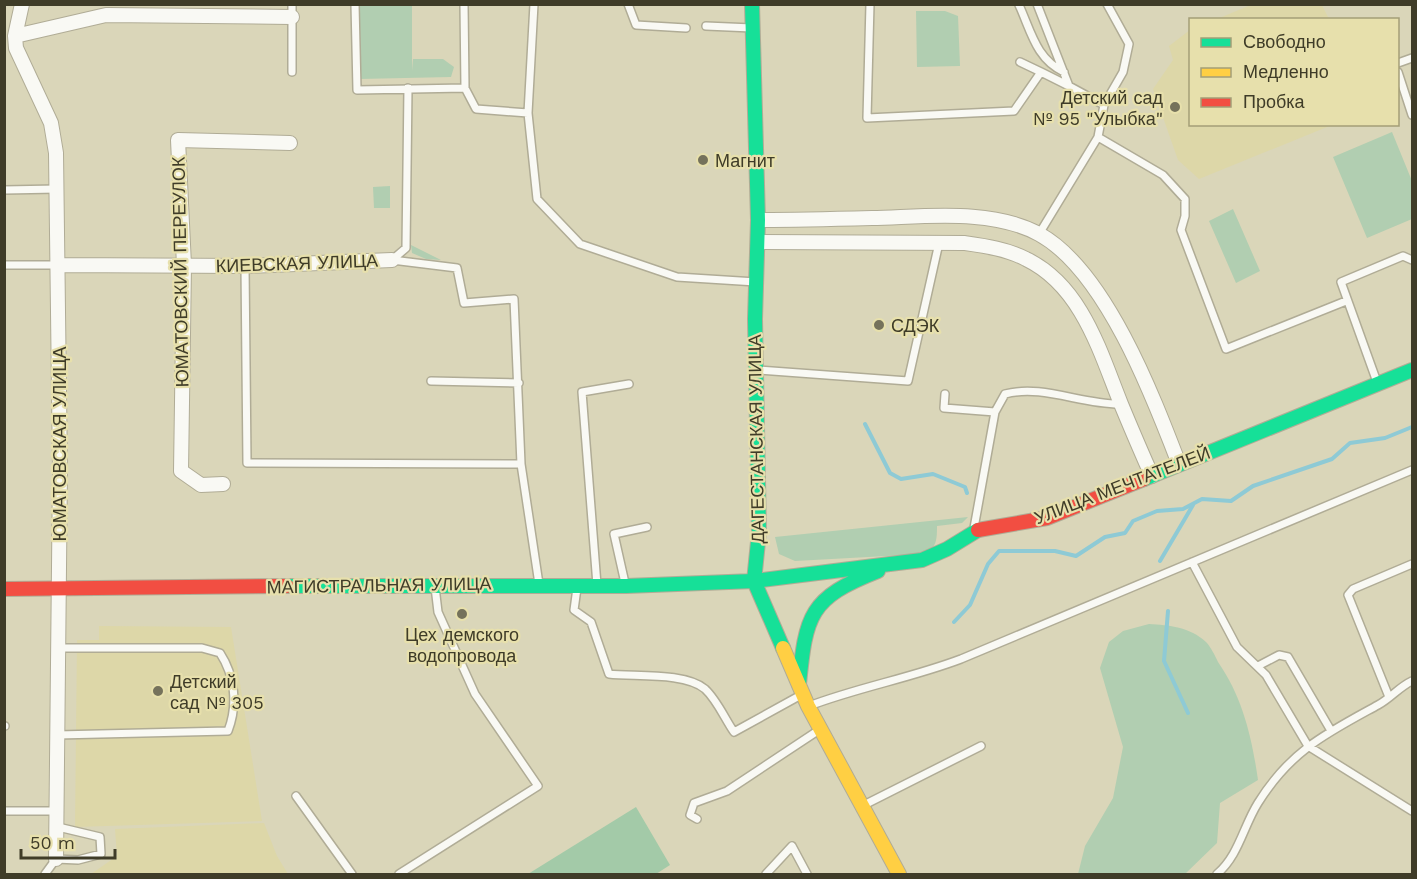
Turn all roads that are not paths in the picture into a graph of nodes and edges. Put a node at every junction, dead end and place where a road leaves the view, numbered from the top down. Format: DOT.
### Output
graph roads {
  1 [pos="22,4"];
  2 [pos="356,4"];
  3 [pos="465,4"];
  4 [pos="534,4"];
  5 [pos="628,4"];
  6 [pos="752,4"];
  7 [pos="870,4"];
  8 [pos="1019,4"];
  9 [pos="1037,4"];
  10 [pos="1107,4"];
  11 [pos="292,11"];
  12 [pos="706,26"];
  13 [pos="686,28"];
  14 [pos="752,28"];
  15 [pos="12,44"];
  16 [pos="1020,62"];
  17 [pos="292,72"];
  18 [pos="1041,72"];
  19 [pos="1064,72"];
  20 [pos="1399,75"];
  21 [pos="1070,86"];
  22 [pos="408,88"];
  23 [pos="465,88"];
  24 [pos="1104,105"];
  25 [pos="528,113"];
  26 [pos="1413,115"];
  27 [pos="1098,137"];
  28 [pos="290,143"];
  29 [pos="57,189"];
  30 [pos="4,190"];
  31 [pos="758,220"];
  32 [pos="1039,234"];
  33 [pos="758,242"];
  34 [pos="939,243"];
  35 [pos="392,260"];
  36 [pos="1413,260"];
  37 [pos="4,265"];
  38 [pos="184,265"];
  39 [pos="59,266"];
  40 [pos="245,266"];
  41 [pos="756,282"];
  42 [pos="1346,301"];
  43 [pos="756,369"];
  44 [pos="1413,370"];
  45 [pos="431,381"];
  46 [pos="519,383"];
  47 [pos="629,384"];
  48 [pos="1378,385"];
  49 [pos="945,394"];
  50 [pos="1121,404"];
  51 [pos="995,412"];
  52 [pos="521,464"];
  53 [pos="1179,464"];
  54 [pos="1413,470"];
  55 [pos="1152,476"];
  56 [pos="223,484"];
  57 [pos="647,527"];
  58 [pos="974,531"];
  59 [pos="902,562"];
  60 [pos="1192,562"];
  61 [pos="1413,564"];
  62 [pos="754,581"];
  63 [pos="435,584"];
  64 [pos="539,585"];
  65 [pos="577,585"];
  66 [pos="597,585"];
  67 [pos="626,586"];
  68 [pos="57,588"];
  69 [pos="4,589"];
  70 [pos="57,648"];
  71 [pos="1258,666"];
  72 [pos="1413,681"];
  73 [pos="803,695"];
  74 [pos="1389,697"];
  75 [pos="822,729"];
  76 [pos="1330,729"];
  77 [pos="57,735"];
  78 [pos="981,746"];
  79 [pos="1308,746"];
  80 [pos="296,796"];
  81 [pos="862,806"];
  82 [pos="4,811"];
  83 [pos="58,811"];
  84 [pos="1413,811"];
  85 [pos="697,819"];
  86 [pos="58,827"];
  87 [pos="56,859"];
  88 [pos="45,874"];
  89 [pos="352,874"];
  90 [pos="399,874"];
  91 [pos="766,874"];
  92 [pos="807,874"];
  93 [pos="899,874"];
  94 [pos="1217,874"];
  1 -- 15 [label="street"];
  2 -- 22 [label="lane"];
  3 -- 23 [label="lane"];
  4 -- 25 [label="lane"];
  5 -- 13 [label="lane"];
  6 -- 14 [label="street, ДАГЕСТАНСКАЯ УЛИЦА"];
  7 -- 18 [label="lane"];
  8 -- 19 [label="lane"];
  9 -- 19 [label="lane"];
  10 -- 24 [label="lane"];
  11 -- 15 [label="street"];
  11 -- 17 [label="lane"];
  12 -- 14 [label="lane"];
  14 -- 31 [label="street, ДАГЕСТАНСКАЯ УЛИЦА"];
  15 -- 29 [label="street, ЮМАТОВСКАЯ УЛИЦА"];
  16 -- 18 [label="lane"];
  18 -- 21 [label="lane"];
  19 -- 21 [label="lane"];
  20 -- 26 [label="lane"];
  21 -- 24 [label="lane"];
  22 -- 23 [label="lane"];
  22 -- 35 [label="lane"];
  23 -- 25 [label="lane"];
  24 -- 27 [label="lane"];
  25 -- 41 [label="lane"];
  27 -- 32 [label="lane"];
  27 -- 42 [label="lane"];
  28 -- 38 [label="street, ЮМАТОВСКИЙ ПЕРЕУЛОК"];
  29 -- 30 [label="lane"];
  29 -- 39 [label="street, ЮМАТОВСКАЯ УЛИЦА"];
  31 -- 32 [label="street"];
  31 -- 33 [label="street, ДАГЕСТАНСКАЯ УЛИЦА"];
  32 -- 53 [label="street"];
  33 -- 34 [label="street"];
  33 -- 41 [label="street, ДАГЕСТАНСКАЯ УЛИЦА"];
  34 -- 43 [label="lane"];
  34 -- 50 [label="street"];
  35 -- 40 [label="street, КИЕВСКАЯ УЛИЦА"];
  35 -- 46 [label="lane"];
  36 -- 42 [label="lane"];
  37 -- 39 [label="lane"];
  38 -- 39 [label="street, КИЕВСКАЯ УЛИЦА"];
  38 -- 40 [label="street, КИЕВСКАЯ УЛИЦА"];
  38 -- 56 [label="street, ЮМАТОВСКИЙ ПЕРЕУЛОК"];
  39 -- 68 [label="street, ЮМАТОВСКАЯ УЛИЦА"];
  40 -- 52 [label="lane"];
  41 -- 43 [label="street, ДАГЕСТАНСКАЯ УЛИЦА"];
  42 -- 48 [label="lane"];
  43 -- 62 [label="street, ДАГЕСТАНСКАЯ УЛИЦА"];
  44 -- 48 [label="street, УЛИЦА МЕЧТАТЕЛЕЙ"];
  45 -- 46 [label="lane"];
  46 -- 52 [label="lane"];
  47 -- 66 [label="lane"];
  48 -- 53 [label="street, УЛИЦА МЕЧТАТЕЛЕЙ"];
  49 -- 51 [label="lane"];
  50 -- 51 [label="lane"];
  50 -- 55 [label="street"];
  51 -- 58 [label="lane"];
  52 -- 64 [label="lane"];
  53 -- 55 [label="street, УЛИЦА МЕЧТАТЕЛЕЙ"];
  54 -- 60 [label="lane"];
  55 -- 58 [label="street, УЛИЦА МЕЧТАТЕЛЕЙ"];
  57 -- 67 [label="lane"];
  58 -- 59 [label="street, УЛИЦА МЕЧТАТЕЛЕЙ"];
  59 -- 62 [label="street, УЛИЦА МЕЧТАТЕЛЕЙ"];
  59 -- 73 [label="street"];
  60 -- 71 [label="lane"];
  60 -- 73 [label="lane"];
  61 -- 74 [label="lane"];
  62 -- 67 [label="street, МАГИСТРАЛЬНАЯ УЛИЦА"];
  62 -- 73 [label="street, ДАГЕСТАНСКАЯ УЛИЦА"];
  63 -- 64 [label="street, МАГИСТРАЛЬНАЯ УЛИЦА"];
  63 -- 68 [label="street, МАГИСТРАЛЬНАЯ УЛИЦА"];
  63 -- 90 [label="lane"];
  64 -- 65 [label="street, МАГИСТРАЛЬНАЯ УЛИЦА"];
  65 -- 66 [label="street, МАГИСТРАЛЬНАЯ УЛИЦА"];
  65 -- 73 [label="lane"];
  66 -- 67 [label="street, МАГИСТРАЛЬНАЯ УЛИЦА"];
  68 -- 69 [label="street, МАГИСТРАЛЬНАЯ УЛИЦА"];
  68 -- 70 [label="street, ЮМАТОВСКАЯ УЛИЦА"];
  70 -- 77 [label="street, ЮМАТОВСКАЯ УЛИЦА"];
  70 -- 77 [label="lane"];
  71 -- 76 [label="lane"];
  71 -- 79 [label="lane"];
  72 -- 74 [label="lane"];
  73 -- 75 [label="street, ДАГЕСТАНСКАЯ УЛИЦА"];
  74 -- 76 [label="lane"];
  75 -- 81 [label="street, ДАГЕСТАНСКАЯ УЛИЦА"];
  75 -- 85 [label="lane"];
  76 -- 79 [label="lane"];
  77 -- 83 [label="street, ЮМАТОВСКАЯ УЛИЦА"];
  78 -- 81 [label="lane"];
  79 -- 84 [label="lane"];
  79 -- 94 [label="lane"];
  80 -- 89 [label="lane"];
  81 -- 93 [label="street, ДАГЕСТАНСКАЯ УЛИЦА"];
  82 -- 83 [label="lane"];
  83 -- 86 [label="street, ЮМАТОВСКАЯ УЛИЦА"];
  86 -- 87 [label="street, ЮМАТОВСКАЯ УЛИЦА"];
  86 -- 87 [label="lane"];
  87 -- 88 [label="lane"];
  91 -- 92 [label="lane"];
}
